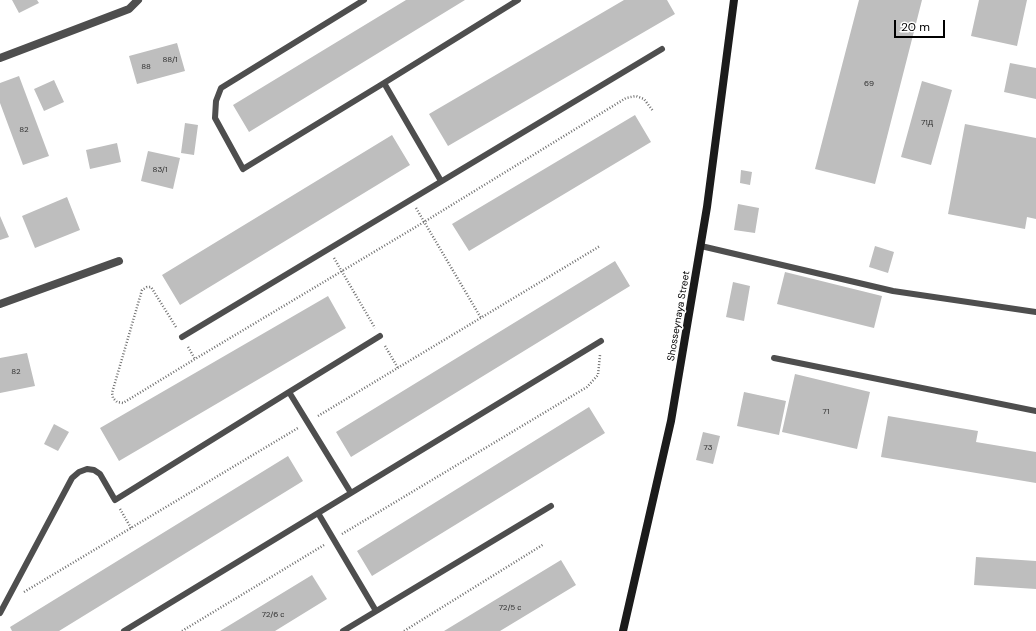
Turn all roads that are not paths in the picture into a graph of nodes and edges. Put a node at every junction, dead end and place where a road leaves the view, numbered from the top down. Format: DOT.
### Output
graph roads {
  1 [pos="138,0"];
  2 [pos="364,0"];
  3 [pos="518,0"];
  4 [pos="734,0"];
  5 [pos="662,49"];
  6 [pos="0,58"];
  7 [pos="384,82"];
  8 [pos="441,181"];
  9 [pos="701,246"];
  10 [pos="119,261"];
  11 [pos="0,304"];
  12 [pos="1036,312"];
  13 [pos="380,336"];
  14 [pos="182,337"];
  15 [pos="601,341"];
  16 [pos="774,358"];
  17 [pos="289,392"];
  18 [pos="1036,411"];
  19 [pos="351,493"];
  20 [pos="551,506"];
  21 [pos="318,513"];
  22 [pos="376,612"];
  23 [pos="0,613"];
  24 [pos="124,631"];
  25 [pos="344,631"];
  26 [pos="623,631"];
  1 -- 6 [label="street"];
  2 -- 7 [label="lane"];
  3 -- 7 [label="lane"];
  4 -- 9 [label="main road, Shosseynaya Street"];
  5 -- 8 [label="lane"];
  7 -- 8 [label="lane"];
  8 -- 14 [label="lane"];
  9 -- 12 [label="lane"];
  9 -- 26 [label="main road, Shosseynaya Street"];
  10 -- 11 [label="street"];
  13 -- 17 [label="lane"];
  15 -- 19 [label="lane"];
  16 -- 18 [label="lane"];
  17 -- 19 [label="lane"];
  17 -- 23 [label="lane"];
  19 -- 21 [label="lane"];
  20 -- 22 [label="lane"];
  21 -- 22 [label="lane"];
  21 -- 24 [label="lane"];
  22 -- 25 [label="lane"];
}
